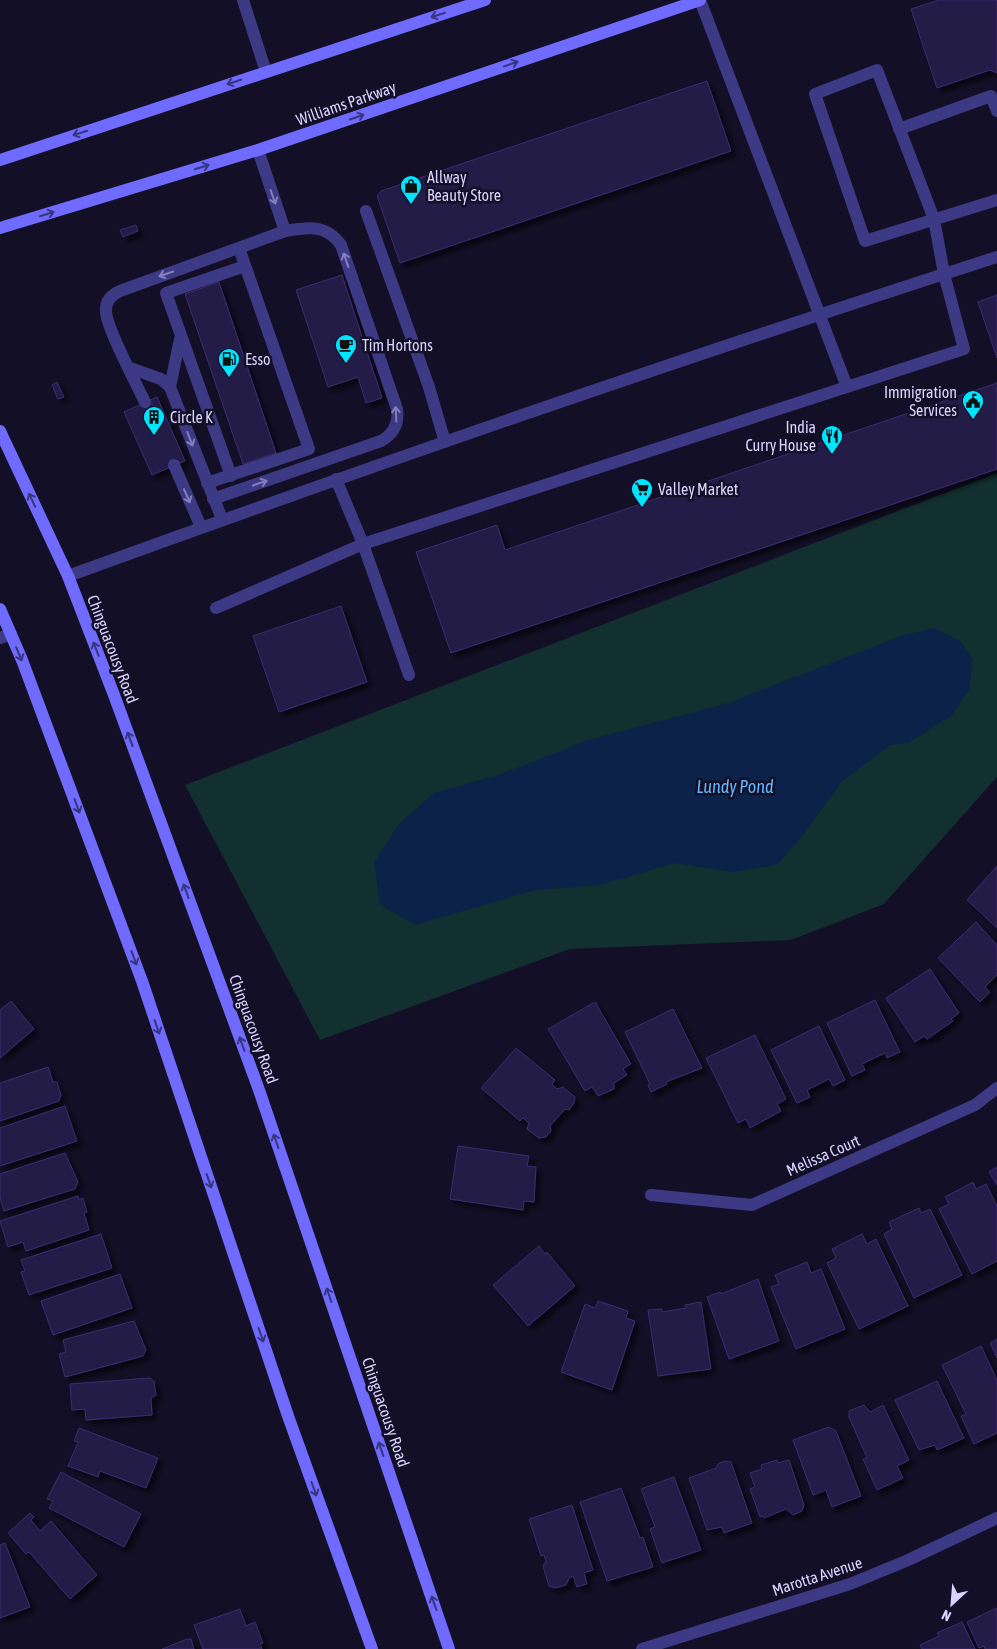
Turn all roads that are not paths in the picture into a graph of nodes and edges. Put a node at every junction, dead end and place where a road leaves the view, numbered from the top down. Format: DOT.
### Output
graph roads {
  1 [pos="243,0"];
  2 [pos="484,0"];
  3 [pos="700,0"];
  4 [pos="266,72"];
  5 [pos="997,111"];
  6 [pos="899,129"];
  7 [pos="258,150"];
  8 [pos="0,160"];
  9 [pos="997,200"];
  10 [pos="366,211"];
  11 [pos="934,220"];
  12 [pos="0,228"];
  13 [pos="285,231"];
  14 [pos="239,248"];
  15 [pos="997,257"];
  16 [pos="245,266"];
  17 [pos="944,274"];
  18 [pos="818,315"];
  19 [pos="180,336"];
  20 [pos="130,368"];
  21 [pos="847,386"];
  22 [pos="170,387"];
  23 [pos="145,402"];
  24 [pos="0,431"];
  25 [pos="445,442"];
  26 [pos="174,465"];
  27 [pos="231,476"];
  28 [pos="336,479"];
  29 [pos="208,483"];
  30 [pos="213,498"];
  31 [pos="222,519"];
  32 [pos="201,527"];
  33 [pos="363,544"];
  34 [pos="68,576"];
  35 [pos="216,608"];
  36 [pos="0,609"];
  37 [pos="5,636"];
  38 [pos="409,675"];
  39 [pos="997,1088"];
  40 [pos="651,1194"];
  41 [pos="997,1518"];
  42 [pos="372,1649"];
  43 [pos="450,1649"];
  44 [pos="642,1649"];
  1 -- 4 [label="street"];
  2 -- 4 [label="main road, one-way"];
  7 -- 3 [label="main road, Williams Parkway, one-way"];
  3 -- 18 [label="street"];
  4 -- 8 [label="main road, one-way"];
  5 -- 6 [label="street"];
  6 -- 11 [label="street"];
  6 -- 11 [label="street"];
  12 -- 7 [label="main road, Williams Parkway, one-way"];
  7 -- 13 [label="street, one-way"];
  9 -- 11 [label="street"];
  10 -- 25 [label="street"];
  11 -- 17 [label="street"];
  13 -- 14 [label="street"];
  30 -- 13 [label="street, one-way"];
  14 -- 16 [label="street"];
  14 -- 20 [label="street, one-way"];
  15 -- 17 [label="street"];
  16 -- 19 [label="street"];
  16 -- 27 [label="street"];
  17 -- 18 [label="street"];
  17 -- 21 [label="street"];
  18 -- 21 [label="street"];
  18 -- 25 [label="street"];
  19 -- 22 [label="street"];
  19 -- 27 [label="street"];
  20 -- 22 [label="street"];
  20 -- 23 [label="street"];
  21 -- 33 [label="street"];
  22 -- 29 [label="street, one-way"];
  34 -- 24 [label="main road, Chinguacousy Road, one-way"];
  25 -- 28 [label="street"];
  26 -- 32 [label="street, one-way"];
  27 -- 29 [label="street"];
  28 -- 31 [label="street"];
  28 -- 33 [label="street"];
  29 -- 30 [label="street"];
  30 -- 31 [label="street"];
  31 -- 32 [label="street"];
  32 -- 34 [label="street"];
  33 -- 35 [label="street"];
  33 -- 38 [label="street"];
  43 -- 34 [label="main road, Chinguacousy Road, one-way"];
  36 -- 37 [label="main road"];
  37 -- 42 [label="main road, one-way"];
  39 -- 40 [label="street, Melissa Court"];
  41 -- 44 [label="street, Marotta Avenue"];
}
